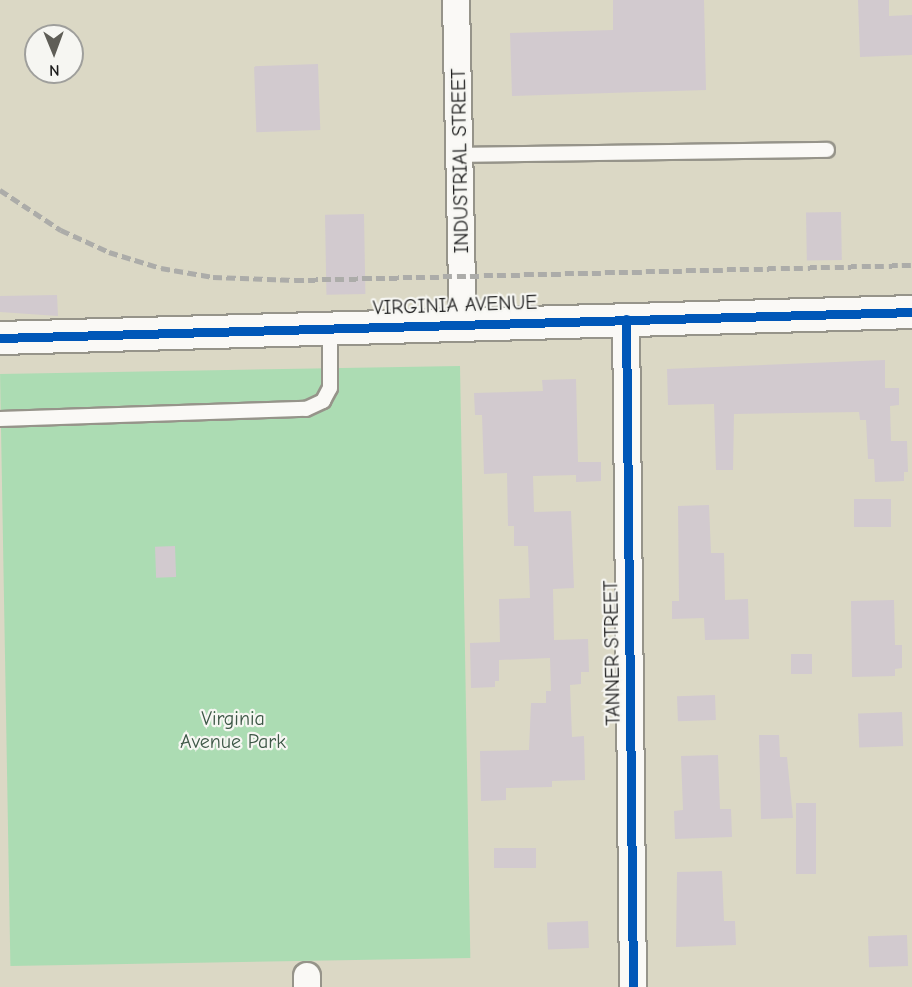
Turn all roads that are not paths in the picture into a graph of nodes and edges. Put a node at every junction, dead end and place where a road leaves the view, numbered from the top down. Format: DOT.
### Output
graph roads {
  1 [pos="456,0"];
  2 [pos="827,150"];
  3 [pos="459,155"];
  4 [pos="912,312"];
  5 [pos="626,319"];
  6 [pos="463,323"];
  7 [pos="330,327"];
  8 [pos="0,338"];
  9 [pos="0,419"];
  10 [pos="633,987"];
  1 -- 3 [label="street, INDUSTRIAL STREET"];
  2 -- 3 [label="lane"];
  3 -- 6 [label="street, INDUSTRIAL STREET"];
  4 -- 5 [label="street, VIRGINIA AVENUE"];
  5 -- 6 [label="street, VIRGINIA AVENUE"];
  5 -- 10 [label="street, TANNER STREET"];
  6 -- 7 [label="street, VIRGINIA AVENUE"];
  7 -- 8 [label="street, VIRGINIA AVENUE"];
  7 -- 9 [label="lane"];
}
